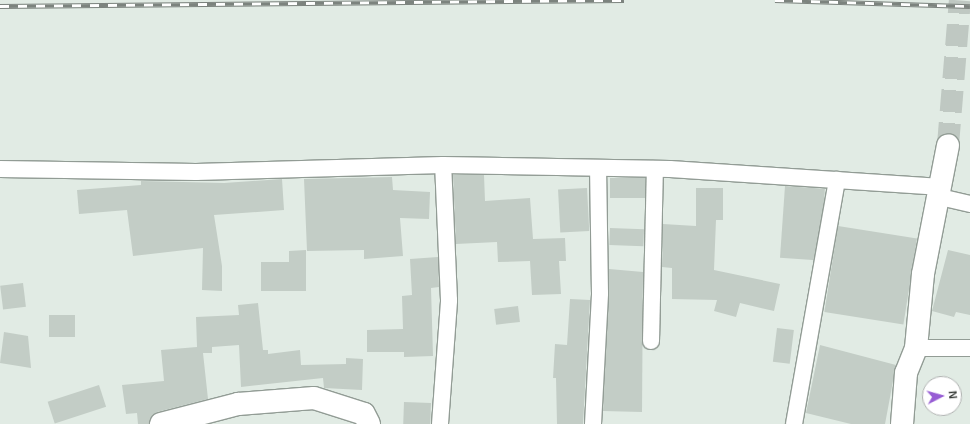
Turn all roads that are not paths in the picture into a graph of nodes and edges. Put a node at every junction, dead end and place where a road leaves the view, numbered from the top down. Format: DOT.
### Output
graph roads {
  1 [pos="948,145"];
  2 [pos="442,166"];
  3 [pos="0,168"];
  4 [pos="598,168"];
  5 [pos="655,169"];
  6 [pos="837,180"];
  7 [pos="940,192"];
  8 [pos="970,204"];
  9 [pos="651,341"];
  10 [pos="916,348"];
  11 [pos="970,348"];
  12 [pos="161,424"];
  13 [pos="369,424"];
  14 [pos="440,424"];
  15 [pos="593,424"];
  16 [pos="794,424"];
  17 [pos="902,424"];
  1 -- 7 [label="street"];
  2 -- 3 [label="street"];
  2 -- 4 [label="street"];
  2 -- 14 [label="street"];
  4 -- 5 [label="street"];
  4 -- 15 [label="street"];
  5 -- 6 [label="street"];
  5 -- 9 [label="street"];
  6 -- 7 [label="street"];
  6 -- 16 [label="street"];
  7 -- 8 [label="street"];
  7 -- 10 [label="street"];
  10 -- 11 [label="street"];
  10 -- 17 [label="street"];
  12 -- 13 [label="street"];
}
